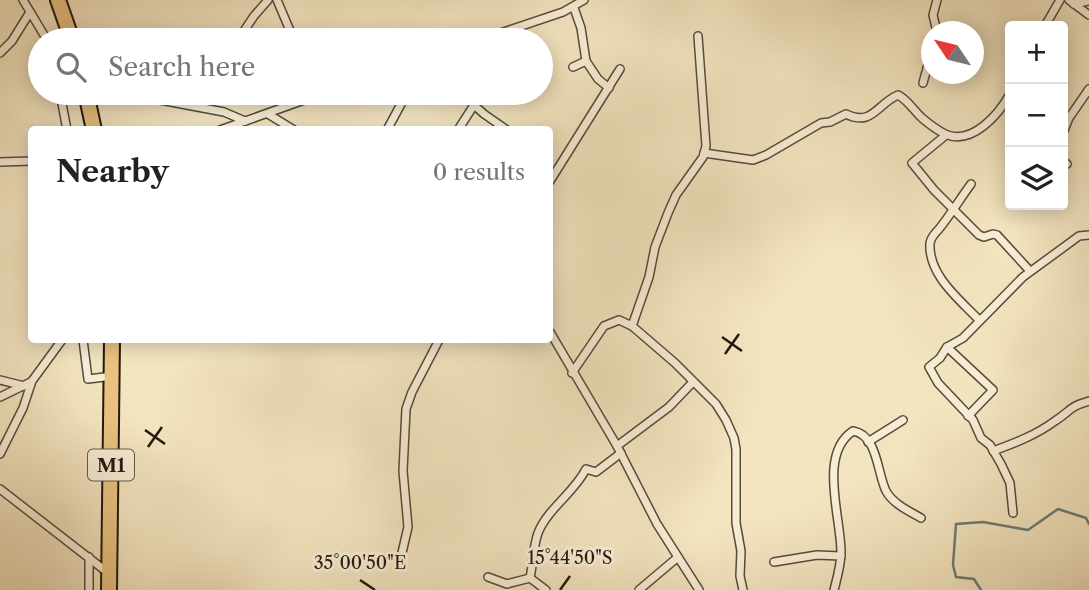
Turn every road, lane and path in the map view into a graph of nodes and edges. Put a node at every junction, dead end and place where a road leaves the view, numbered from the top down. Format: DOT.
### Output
graph roads {
  1 [pos="23,0"];
  2 [pos="58,0"];
  3 [pos="268,0"];
  4 [pos="277,0"];
  5 [pos="584,0"];
  6 [pos="937,0"];
  7 [pos="1060,0"];
  8 [pos="1089,1"];
  9 [pos="1071,2"];
  10 [pos="574,8"];
  11 [pos="30,12"];
  12 [pos="1089,15"];
  13 [pos="934,21"];
  14 [pos="1048,21"];
  15 [pos="40,28"];
  16 [pos="68,28"];
  17 [pos="246,28"];
  18 [pos="290,28"];
  19 [pos="520,28"];
  20 [pos="698,36"];
  21 [pos="0,53"];
  22 [pos="586,61"];
  23 [pos="573,67"];
  24 [pos="620,69"];
  25 [pos="609,88"];
  26 [pos="1089,89"];
  27 [pos="1005,100"];
  28 [pos="62,105"];
  29 [pos="89,105"];
  30 [pos="187,105"];
  31 [pos="291,105"];
  32 [pos="403,105"];
  33 [pos="473,105"];
  34 [pos="475,105"];
  35 [pos="268,114"];
  36 [pos="1068,120"];
  37 [pos="246,121"];
  38 [pos="66,126"];
  39 [pos="93,126"];
  40 [pos="232,126"];
  41 [pos="288,126"];
  42 [pos="390,126"];
  43 [pos="460,126"];
  44 [pos="502,126"];
  45 [pos="946,135"];
  46 [pos="704,153"];
  47 [pos="28,161"];
  48 [pos="0,162"];
  49 [pos="553,167"];
  50 [pos="556,170"];
  51 [pos="553,176"];
  52 [pos="971,184"];
  53 [pos="955,210"];
  54 [pos="1089,234"];
  55 [pos="1030,271"];
  56 [pos="979,320"];
  57 [pos="632,326"];
  58 [pos="553,338"];
  59 [pos="60,343"];
  60 [pos="83,343"];
  61 [pos="112,343"];
  62 [pos="437,343"];
  63 [pos="947,347"];
  64 [pos="572,373"];
  65 [pos="113,376"];
  66 [pos="0,380"];
  67 [pos="32,381"];
  68 [pos="693,382"];
  69 [pos="24,386"];
  70 [pos="0,397"];
  71 [pos="1089,401"];
  72 [pos="968,416"];
  73 [pos="903,420"];
  74 [pos="868,442"];
  75 [pos="619,450"];
  76 [pos="993,451"];
  77 [pos="0,454"];
  78 [pos="0,489"];
  79 [pos="1013,513"];
  80 [pos="921,518"];
  81 [pos="841,556"];
  82 [pos="89,557"];
  83 [pos="401,557"];
  84 [pos="678,557"];
  85 [pos="774,562"];
  86 [pos="109,573"];
  87 [pos="488,577"];
  88 [pos="530,578"];
  89 [pos="89,590"];
  90 [pos="109,590"];
  91 [pos="546,590"];
  92 [pos="639,590"];
  93 [pos="699,590"];
  94 [pos="743,590"];
  95 [pos="834,590"];
  1 -- 11 [label="street"];
  2 -- 16 [label="highway"];
  3 -- 17 [label="street"];
  4 -- 18 [label="street"];
  5 -- 10 [label="street"];
  6 -- 13 [label="street"];
  7 -- 14 [label="street"];
  8 -- 9 [label="street"];
  9 -- 12 [label="street"];
  10 -- 19 [label="street"];
  10 -- 22 [label="street"];
  11 -- 15 [label="street"];
  11 -- 21 [label="street"];
  20 -- 46 [label="street"];
  22 -- 23 [label="street"];
  22 -- 25 [label="street"];
  24 -- 25 [label="street"];
  25 -- 50 [label="street"];
  26 -- 36 [label="street"];
  27 -- 45 [label="street"];
  28 -- 38 [label="street"];
  29 -- 39 [label="highway"];
  30 -- 37 [label="street"];
  31 -- 35 [label="street"];
  32 -- 42 [label="street"];
  33 -- 43 [label="street"];
  34 -- 44 [label="street"];
  35 -- 37 [label="street"];
  35 -- 41 [label="street"];
  37 -- 40 [label="street"];
  45 -- 46 [label="street"];
  45 -- 53 [label="street"];
  46 -- 57 [label="street"];
  47 -- 48 [label="street"];
  49 -- 50 [label="street"];
  50 -- 51 [label="street"];
  52 -- 53 [label="street"];
  53 -- 55 [label="street"];
  53 -- 56 [label="street"];
  54 -- 55 [label="street"];
  55 -- 56 [label="street"];
  56 -- 63 [label="street"];
  57 -- 64 [label="street"];
  57 -- 68 [label="street"];
  58 -- 64 [label="street"];
  59 -- 67 [label="street"];
  60 -- 65 [label="street"];
  61 -- 65 [label="highway, M1"];
  62 -- 83 [label="street"];
  63 -- 72 [label="street"];
  63 -- 72 [label="street"];
  64 -- 75 [label="street"];
  65 -- 86 [label="highway, M1"];
  66 -- 69 [label="street"];
  67 -- 69 [label="street"];
  67 -- 77 [label="street"];
  68 -- 75 [label="street"];
  68 -- 94 [label="street"];
  69 -- 70 [label="street"];
  71 -- 76 [label="street"];
  72 -- 76 [label="street"];
  73 -- 74 [label="street"];
  74 -- 80 [label="street"];
  74 -- 81 [label="street"];
  75 -- 84 [label="street"];
  75 -- 88 [label="street"];
  76 -- 79 [label="street"];
  78 -- 82 [label="street"];
  81 -- 85 [label="street"];
  81 -- 95 [label="street"];
  82 -- 86 [label="street"];
  82 -- 89 [label="street"];
  84 -- 92 [label="street"];
  84 -- 93 [label="street"];
  86 -- 90 [label="highway, M1"];
  87 -- 88 [label="street"];
  88 -- 91 [label="street"];
}
